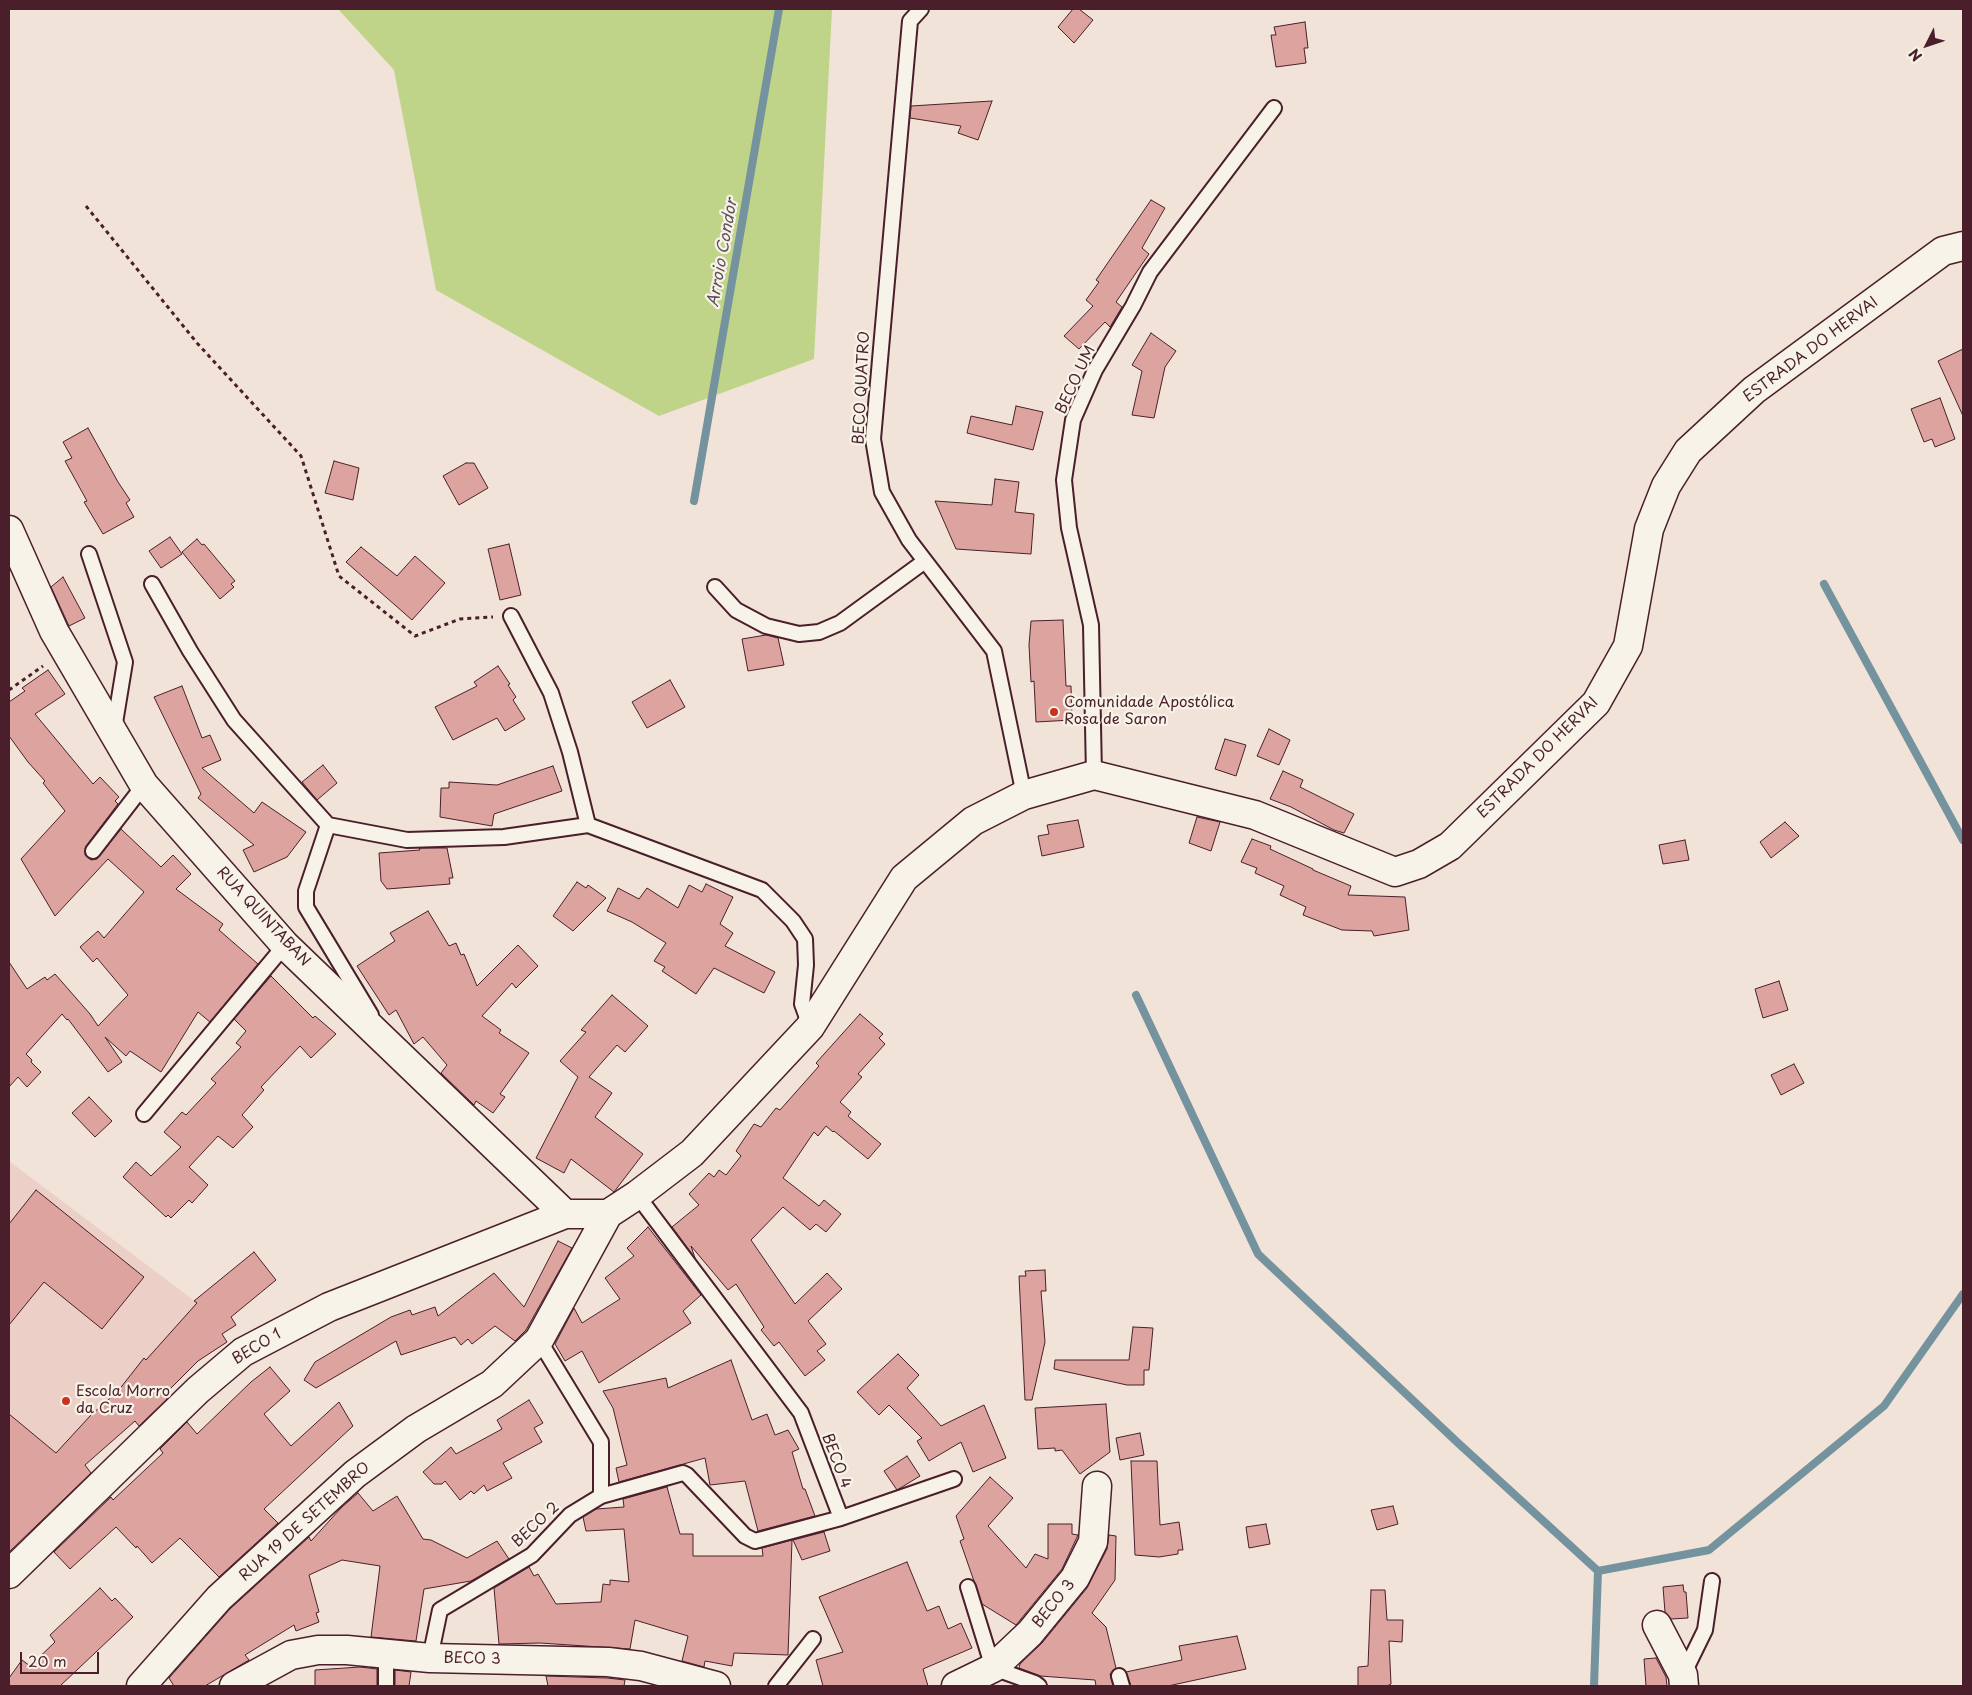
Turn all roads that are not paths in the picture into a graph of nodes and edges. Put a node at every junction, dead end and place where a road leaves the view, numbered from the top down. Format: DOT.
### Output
graph roads {
  1 [pos="921,9"];
  2 [pos="1274,108"];
  3 [pos="1963,246"];
  4 [pos="9,530"];
  5 [pos="89,554"];
  6 [pos="925,561"];
  7 [pos="152,584"];
  8 [pos="715,587"];
  9 [pos="511,616"];
  10 [pos="113,734"];
  11 [pos="1094,775"];
  12 [pos="144,786"];
  13 [pos="1024,794"];
  14 [pos="328,825"];
  15 [pos="588,825"];
  16 [pos="93,851"];
  17 [pos="285,945"];
  18 [pos="810,1027"];
  19 [pos="387,1042"];
  20 [pos="144,1114"];
  21 [pos="637,1195"];
  22 [pos="565,1214"];
  23 [pos="608,1214"];
  24 [pos="539,1340"];
  25 [pos="954,1479"];
  26 [pos="1096,1486"];
  27 [pos="601,1496"];
  28 [pos="841,1518"];
  29 [pos="9,1574"];
  30 [pos="1712,1581"];
  31 [pos="968,1587"];
  32 [pos="1657,1625"];
  33 [pos="813,1639"];
  34 [pos="386,1653"];
  35 [pos="430,1658"];
  36 [pos="993,1668"];
  37 [pos="1684,1681"];
  38 [pos="141,1686"];
  39 [pos="234,1686"];
  40 [pos="386,1686"];
  41 [pos="716,1686"];
  42 [pos="776,1686"];
  43 [pos="956,1686"];
  44 [pos="1040,1686"];
  1 -- 6 [label="lane, BECO QUATRO"];
  2 -- 11 [label="lane, BECO UM"];
  3 -- 11 [label="street, ESTRADA DO HERVAI"];
  4 -- 10 [label="street, RUA QUINTABAN"];
  5 -- 10 [label="lane"];
  6 -- 8 [label="lane"];
  6 -- 13 [label="lane, BECO QUATRO"];
  7 -- 14 [label="lane"];
  9 -- 15 [label="lane"];
  10 -- 12 [label="street, RUA QUINTABAN"];
  11 -- 13 [label="street"];
  12 -- 16 [label="lane"];
  12 -- 17 [label="street, RUA QUINTABAN"];
  13 -- 18 [label="street"];
  14 -- 15 [label="lane"];
  14 -- 19 [label="lane"];
  15 -- 18 [label="lane"];
  17 -- 19 [label="street, RUA QUINTABAN"];
  17 -- 20 [label="lane"];
  18 -- 21 [label="street"];
  19 -- 22 [label="street, RUA QUINTABAN"];
  21 -- 23 [label="street"];
  21 -- 28 [label="lane, BECO 4"];
  22 -- 23 [label="street"];
  22 -- 29 [label="street, BECO 1"];
  23 -- 24 [label="street, RUA 19 DE SETEMBRO"];
  24 -- 27 [label="lane"];
  24 -- 38 [label="street, RUA 19 DE SETEMBRO"];
  25 -- 28 [label="lane"];
  26 -- 36 [label="street, BECO 3"];
  27 -- 28 [label="lane"];
  27 -- 35 [label="lane, BECO 2"];
  30 -- 37 [label="lane"];
  31 -- 36 [label="lane"];
  32 -- 37 [label="street"];
  33 -- 42 [label="lane"];
  34 -- 35 [label="street, BECO 3"];
  34 -- 39 [label="street, BECO 3"];
  34 -- 40 [label="lane"];
  35 -- 41 [label="street, BECO 3"];
  36 -- 43 [label="street, BECO 3"];
  36 -- 44 [label="lane"];
}
